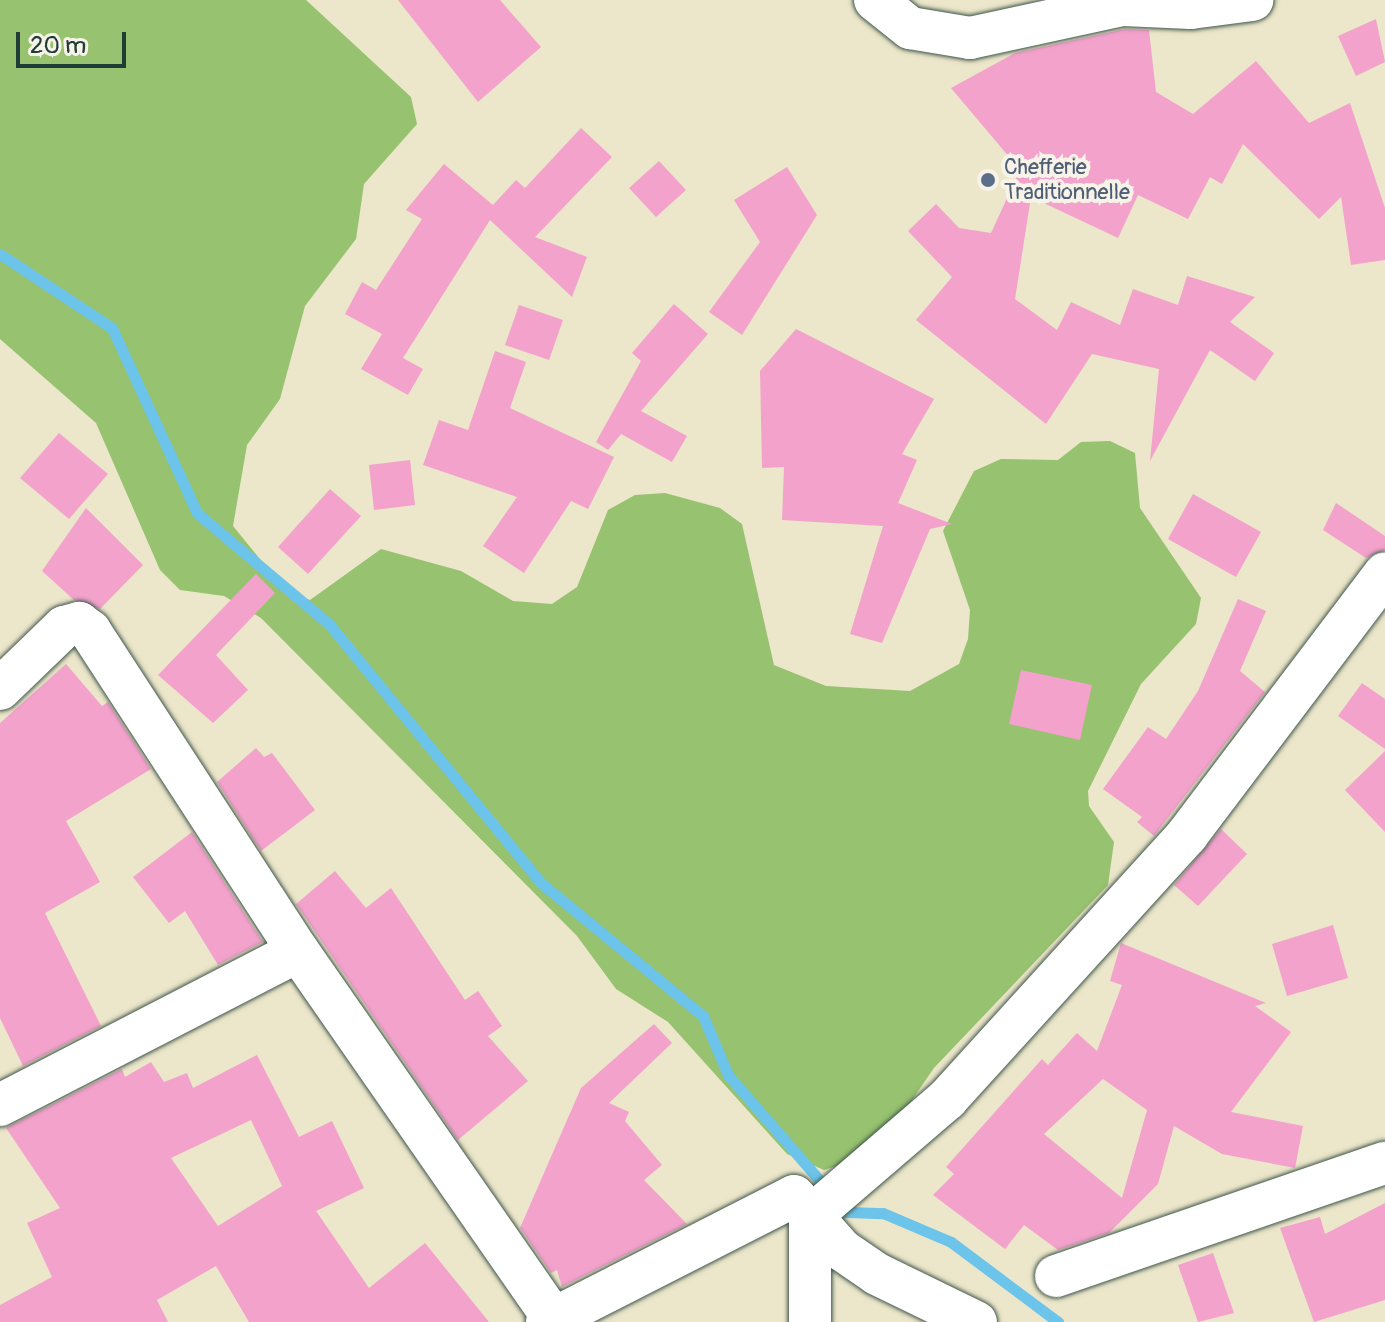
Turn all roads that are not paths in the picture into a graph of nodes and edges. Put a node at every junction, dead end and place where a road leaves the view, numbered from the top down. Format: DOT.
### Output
graph roads {
  1 [pos="875,0"];
  2 [pos="1252,0"];
  3 [pos="1385,573"];
  4 [pos="0,689"];
  5 [pos="298,951"];
  6 [pos="0,1105"];
  7 [pos="1385,1163"];
  8 [pos="810,1217"];
  9 [pos="1056,1276"];
  10 [pos="551,1320"];
  11 [pos="810,1322"];
  12 [pos="976,1322"];
  1 -- 2 [label="street"];
  3 -- 8 [label="street"];
  4 -- 5 [label="street"];
  5 -- 6 [label="street"];
  5 -- 10 [label="street"];
  7 -- 9 [label="street"];
  8 -- 10 [label="street"];
  8 -- 11 [label="street"];
  8 -- 12 [label="street"];
}
